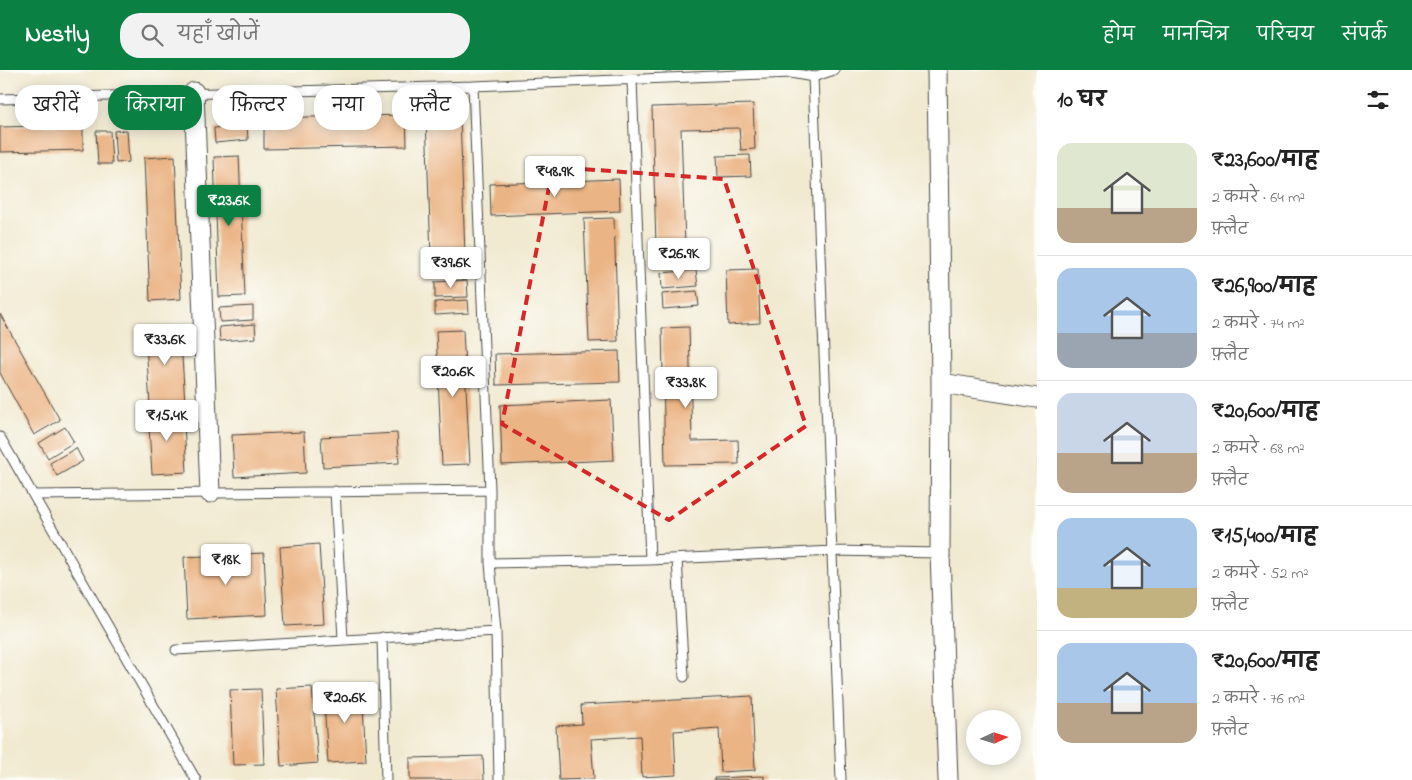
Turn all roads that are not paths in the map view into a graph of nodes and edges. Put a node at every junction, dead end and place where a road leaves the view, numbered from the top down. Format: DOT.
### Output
graph roads {
  1 [pos="834,70"];
  2 [pos="937,70"];
  3 [pos="813,76"];
  4 [pos="632,80"];
  5 [pos="473,86"];
  6 [pos="202,92"];
  7 [pos="108,95"];
  8 [pos="0,99"];
  9 [pos="196,130"];
  10 [pos="941,383"];
  11 [pos="1037,398"];
  12 [pos="0,438"];
  13 [pos="490,490"];
  14 [pos="335,491"];
  15 [pos="210,493"];
  16 [pos="34,495"];
  17 [pos="832,551"];
  18 [pos="940,553"];
  19 [pos="677,559"];
  20 [pos="650,560"];
  21 [pos="490,563"];
  22 [pos="496,631"];
  23 [pos="382,637"];
  24 [pos="343,639"];
  25 [pos="176,650"];
  26 [pos="684,677"];
  27 [pos="196,780"];
  28 [pos="386,780"];
  29 [pos="499,780"];
  30 [pos="841,780"];
  31 [pos="948,780"];
  1 -- 3 [label="lane"];
  2 -- 10 [label="street"];
  3 -- 4 [label="lane"];
  3 -- 17 [label="lane"];
  4 -- 5 [label="lane"];
  4 -- 20 [label="lane"];
  5 -- 6 [label="lane"];
  5 -- 13 [label="lane"];
  7 -- 8 [label="lane"];
  9 -- 15 [label="street"];
  10 -- 11 [label="street"];
  10 -- 18 [label="street"];
  12 -- 16 [label="lane"];
  13 -- 14 [label="lane"];
  13 -- 21 [label="lane"];
  14 -- 15 [label="lane"];
  14 -- 24 [label="lane"];
  15 -- 16 [label="lane"];
  16 -- 27 [label="lane"];
  17 -- 18 [label="lane"];
  17 -- 19 [label="lane"];
  17 -- 30 [label="lane"];
  18 -- 31 [label="street"];
  19 -- 20 [label="lane"];
  19 -- 26 [label="lane"];
  20 -- 21 [label="lane"];
  21 -- 22 [label="lane"];
  22 -- 23 [label="lane"];
  22 -- 29 [label="lane"];
  23 -- 24 [label="lane"];
  23 -- 28 [label="lane"];
  24 -- 25 [label="lane"];
}
